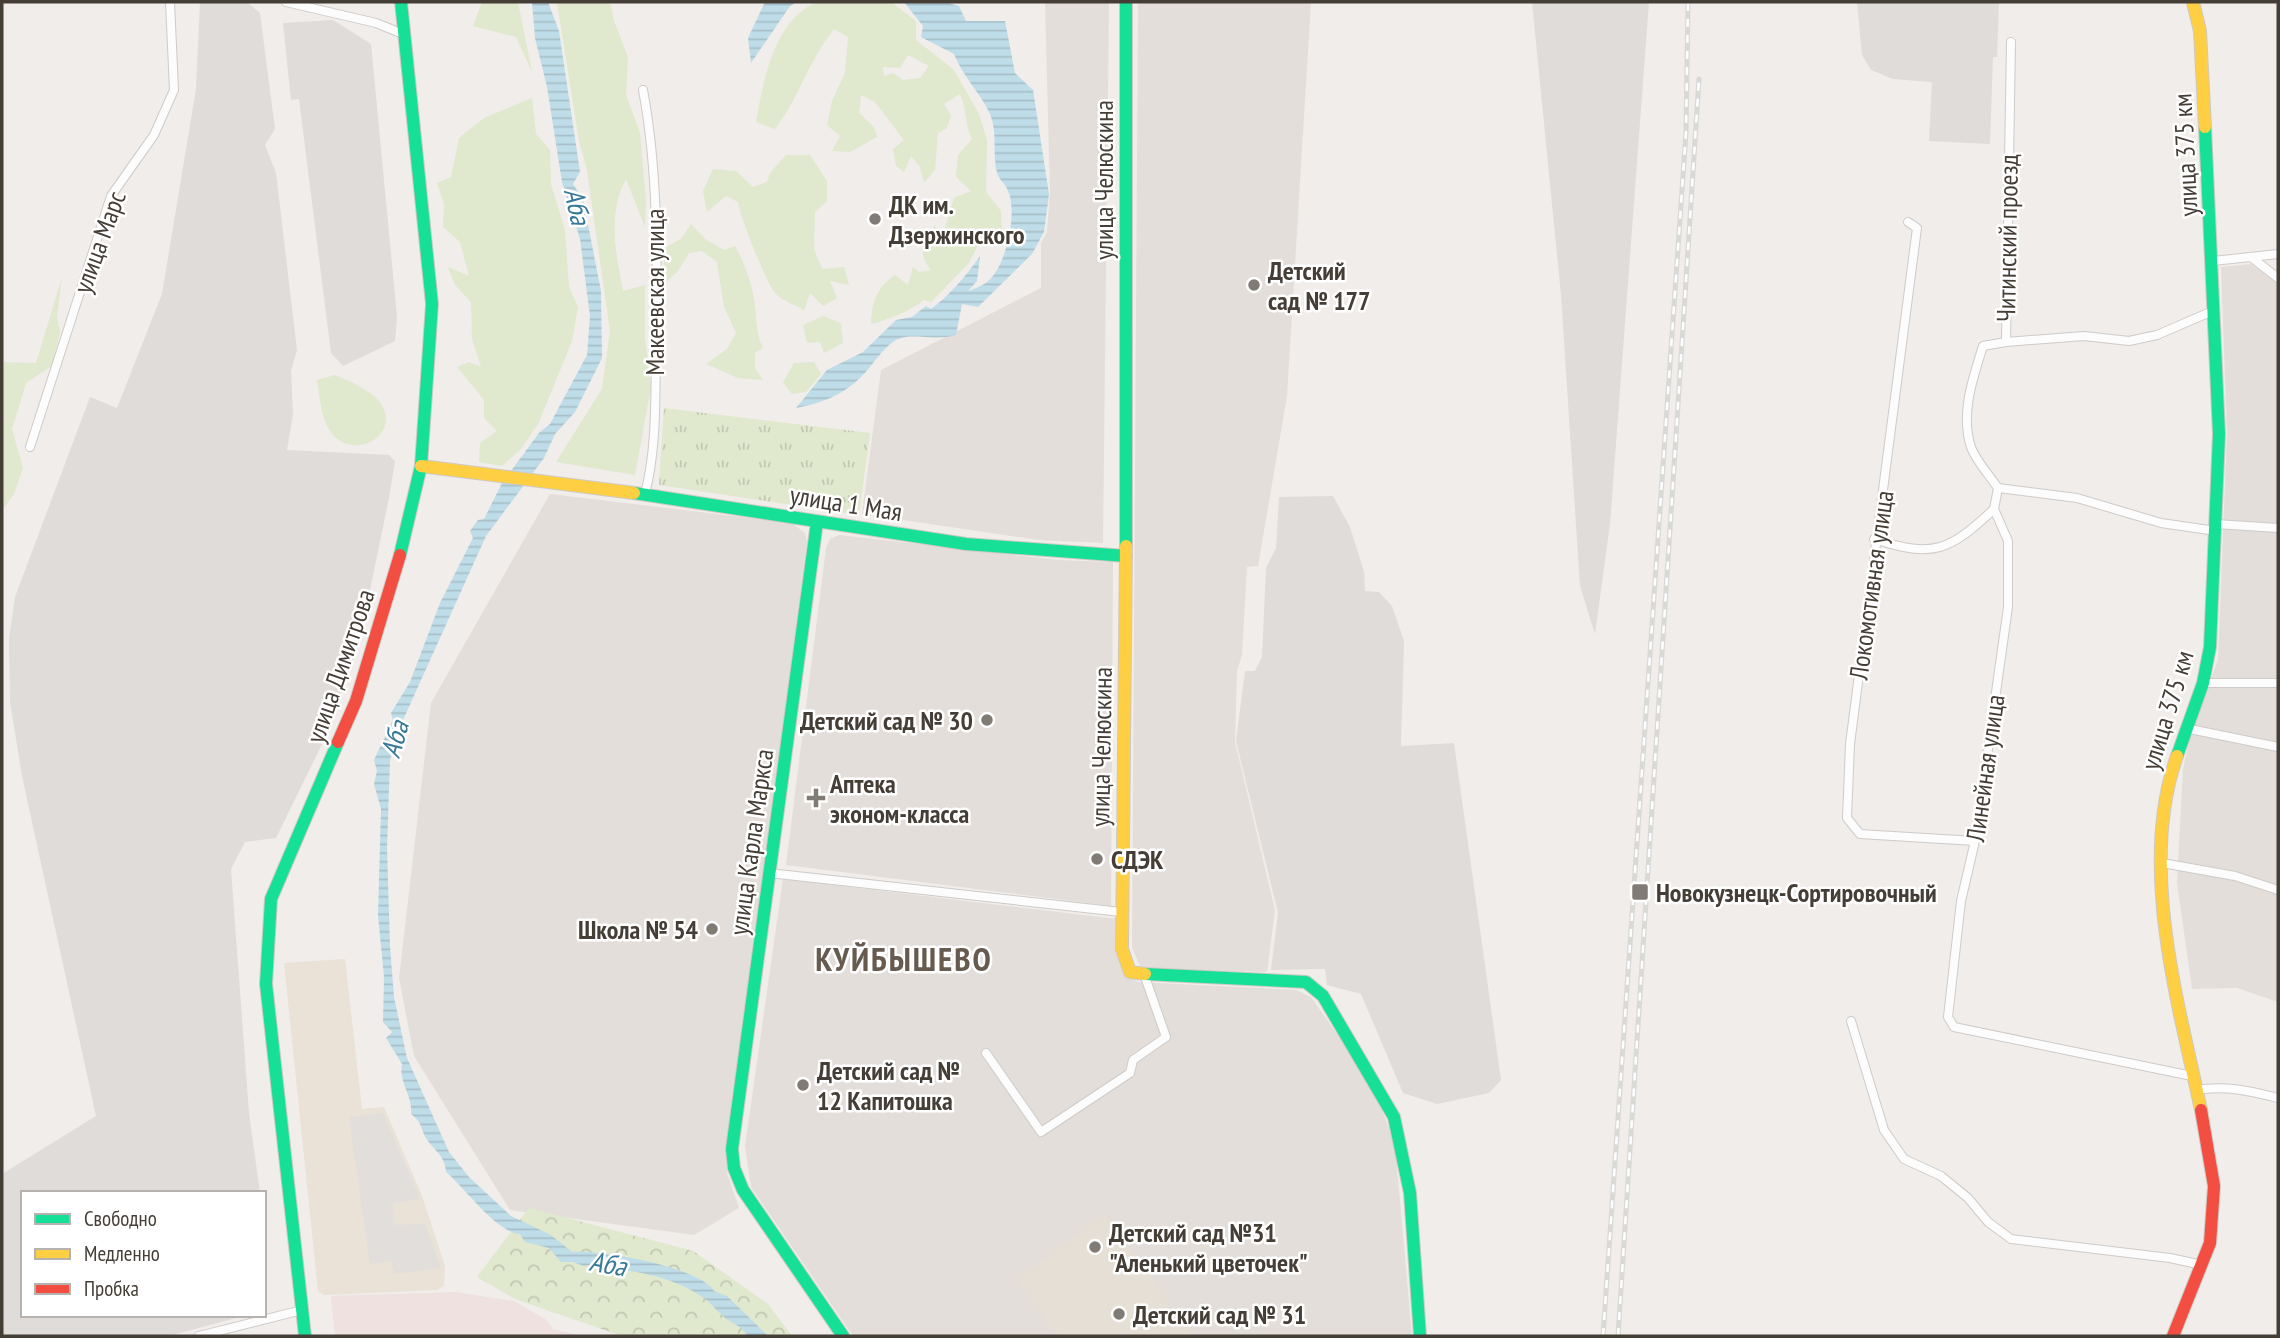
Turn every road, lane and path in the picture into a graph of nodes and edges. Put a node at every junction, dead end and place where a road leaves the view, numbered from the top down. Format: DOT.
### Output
graph roads {
  1 [pos="170,2"];
  2 [pos="290,2"];
  3 [pos="401,2"];
  4 [pos="1126,2"];
  5 [pos="2193,2"];
  6 [pos="403,34"];
  7 [pos="2011,42"];
  8 [pos="643,90"];
  9 [pos="1908,222"];
  10 [pos="2278,254"];
  11 [pos="2251,257"];
  12 [pos="2213,261"];
  13 [pos="2278,278"];
  14 [pos="2215,310"];
  15 [pos="2006,342"];
  16 [pos="30,447"];
  17 [pos="421,466"];
  18 [pos="1998,488"];
  19 [pos="645,494"];
  20 [pos="1994,509"];
  21 [pos="817,522"];
  22 [pos="2216,528"];
  23 [pos="2278,528"];
  24 [pos="1874,539"];
  25 [pos="1126,556"];
  26 [pos="2203,683"];
  27 [pos="2278,683"];
  28 [pos="2184,727"];
  29 [pos="2278,747"];
  30 [pos="1975,841"];
  31 [pos="2162,863"];
  32 [pos="769,873"];
  33 [pos="2278,890"];
  34 [pos="1121,912"];
  35 [pos="1144,974"];
  36 [pos="1851,1021"];
  37 [pos="986,1053"];
  38 [pos="2192,1076"];
  39 [pos="2196,1090"];
  40 [pos="2278,1097"];
  41 [pos="2202,1265"];
  42 [pos="302,1310"];
  43 [pos="199,1336"];
  44 [pos="305,1336"];
  45 [pos="843,1336"];
  46 [pos="1420,1336"];
  47 [pos="2173,1336"];
  1 -- 16 [label="street, улица Марс"];
  2 -- 6 [label="street"];
  3 -- 6 [label="street, улица Димитрова"];
  4 -- 25 [label="street, улица Челюскина"];
  5 -- 12 [label="street, улица 375 км"];
  6 -- 17 [label="street, улица Димитрова"];
  7 -- 15 [label="street, Читинский проезд"];
  8 -- 19 [label="street, Макеевская улица"];
  9 -- 24 [label="street, Локомотивная улица"];
  10 -- 11 [label="street"];
  11 -- 12 [label="street"];
  11 -- 13 [label="street"];
  12 -- 14 [label="street, улица 375 км"];
  14 -- 15 [label="street"];
  14 -- 22 [label="street, улица 375 км"];
  15 -- 18 [label="street, Читинский проезд"];
  17 -- 19 [label="street, улица 1 Мая"];
  17 -- 42 [label="street, улица Димитрова"];
  18 -- 20 [label="street"];
  18 -- 22 [label="street"];
  19 -- 21 [label="street, улица 1 Мая"];
  20 -- 24 [label="street"];
  20 -- 30 [label="street, Линейная улица"];
  21 -- 25 [label="street, улица 1 Мая"];
  21 -- 32 [label="street, улица Карла Маркса"];
  22 -- 23 [label="street"];
  22 -- 26 [label="street, улица 375 км"];
  24 -- 30 [label="street, Локомотивная улица"];
  25 -- 34 [label="street, улица Челюскина"];
  26 -- 27 [label="street"];
  26 -- 28 [label="street, улица 375 км"];
  28 -- 29 [label="street"];
  28 -- 31 [label="street, улица 375 км"];
  30 -- 38 [label="street, Линейная улица"];
  31 -- 33 [label="street"];
  31 -- 38 [label="street, улица 375 км"];
  32 -- 34 [label="street"];
  32 -- 45 [label="street, улица Карла Маркса"];
  34 -- 35 [label="street, улица Челюскина"];
  35 -- 37 [label="street"];
  35 -- 46 [label="street"];
  36 -- 41 [label="street"];
  38 -- 39 [label="street, улица 375 км"];
  39 -- 40 [label="street"];
  39 -- 41 [label="street, улица 375 км"];
  41 -- 47 [label="street, улица 375 км"];
  42 -- 43 [label="street"];
  42 -- 44 [label="street, улица Димитрова"];
}
